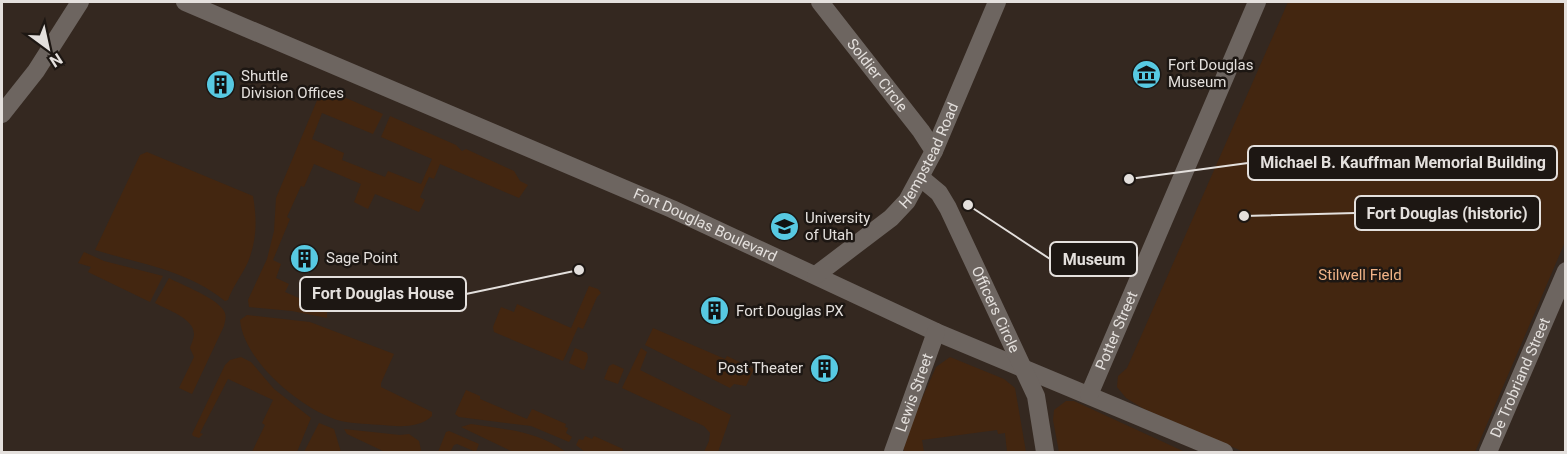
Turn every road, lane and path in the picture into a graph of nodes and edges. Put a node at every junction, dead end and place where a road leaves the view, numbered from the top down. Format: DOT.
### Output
graph roads {
  1 [pos="80,2"];
  2 [pos="185,2"];
  3 [pos="820,2"];
  4 [pos="997,2"];
  5 [pos="1257,2"];
  6 [pos="2,114"];
  7 [pos="934,151"];
  8 [pos="921,178"];
  9 [pos="1566,271"];
  10 [pos="816,275"];
  11 [pos="936,332"];
  12 [pos="1022,366"];
  13 [pos="1089,395"];
  14 [pos="893,453"];
  15 [pos="1045,453"];
  16 [pos="1224,453"];
  17 [pos="1488,453"];
  1 -- 6 [label="street"];
  2 -- 10 [label="street, Fort Douglas Boulevard"];
  3 -- 7 [label="street, Soldier Circle"];
  4 -- 7 [label="street, Hempstead Road"];
  5 -- 13 [label="street, Potter Street"];
  7 -- 8 [label="street, Hempstead Road"];
  8 -- 10 [label="street, Hempstead Road"];
  8 -- 12 [label="street, Officers Circle"];
  9 -- 17 [label="street, De Trobriand Street"];
  10 -- 11 [label="street, Fort Douglas Boulevard"];
  11 -- 12 [label="street, Fort Douglas Boulevard"];
  11 -- 14 [label="street, Lewis Street"];
  12 -- 13 [label="street, Fort Douglas Boulevard"];
  12 -- 15 [label="street, Officers Circle"];
  13 -- 16 [label="street, Fort Douglas Boulevard"];
}
